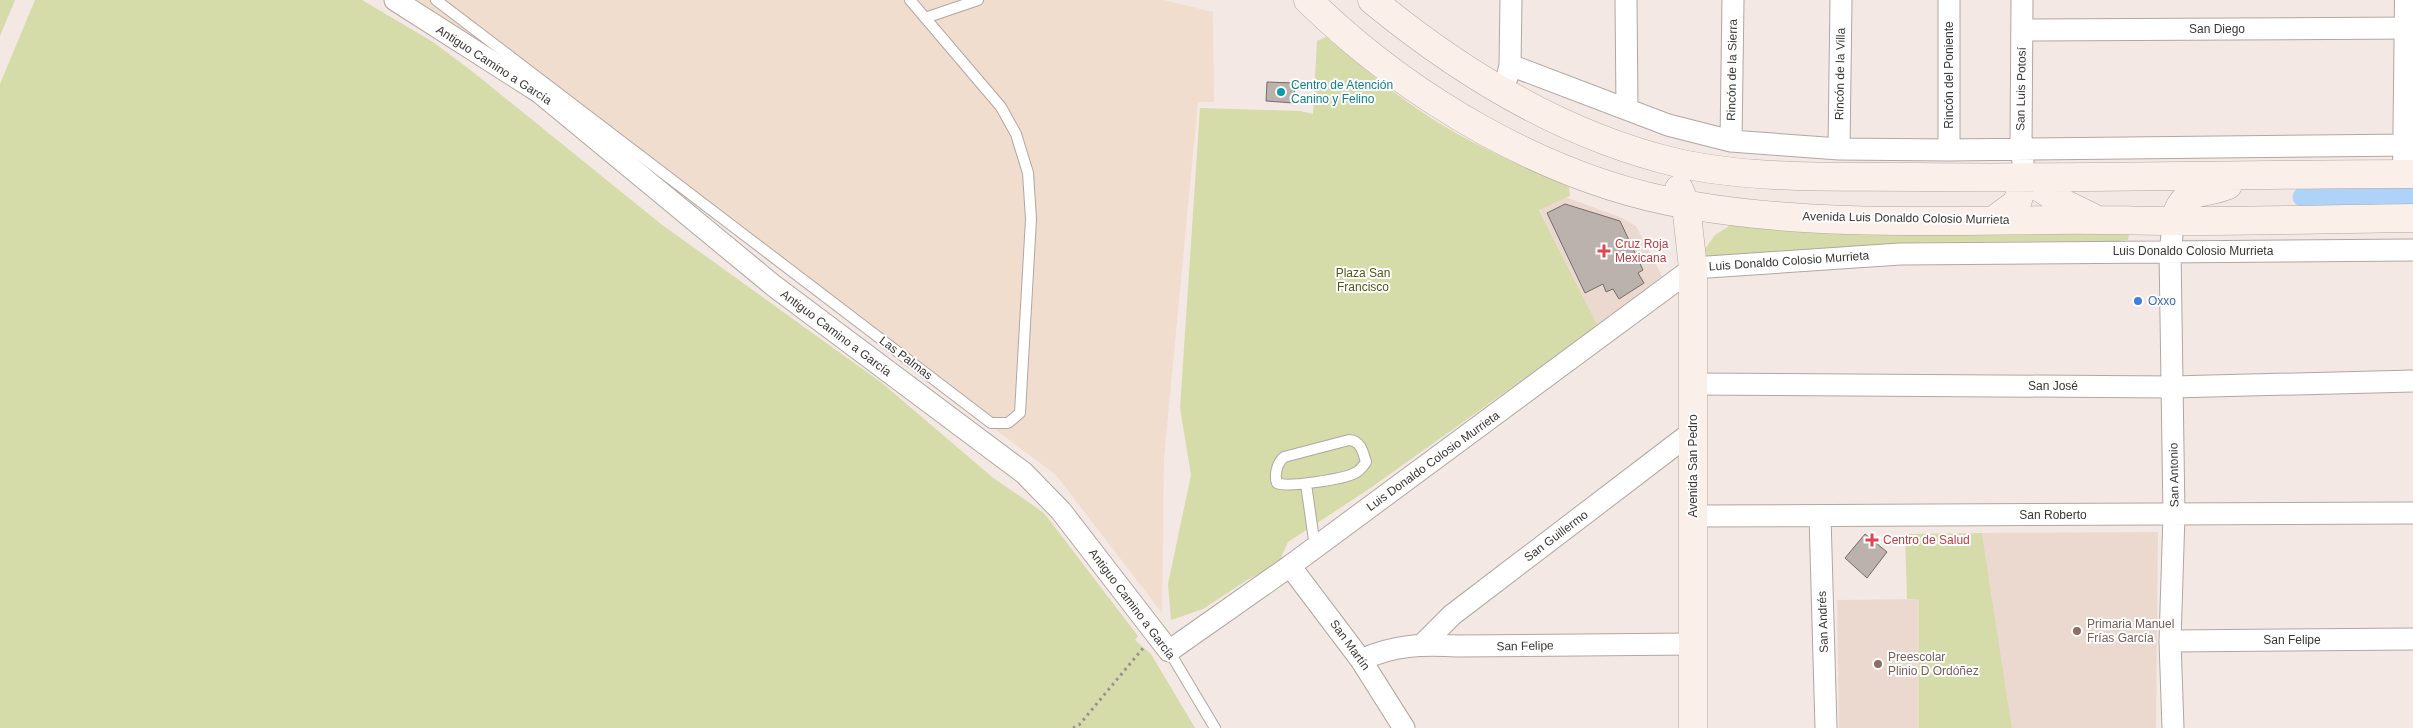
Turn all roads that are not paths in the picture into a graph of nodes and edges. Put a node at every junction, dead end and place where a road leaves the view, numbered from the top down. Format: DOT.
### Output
graph roads {
  1 [pos="394,0"];
  2 [pos="436,0"];
  3 [pos="910,0"];
  4 [pos="978,0"];
  5 [pos="1308,0"];
  6 [pos="1372,0"];
  7 [pos="1511,0"];
  8 [pos="1626,0"];
  9 [pos="1732,0"];
  10 [pos="1841,0"];
  11 [pos="1949,0"];
  12 [pos="2022,0"];
  13 [pos="2408,0"];
  14 [pos="925,18"];
  15 [pos="2410,28"];
  16 [pos="2022,30"];
  17 [pos="1510,65"];
  18 [pos="1503,92"];
  19 [pos="1627,108"];
  20 [pos="1731,141"];
  21 [pos="1612,143"];
  22 [pos="2411,145"];
  23 [pos="2021,148"];
  24 [pos="1839,149"];
  25 [pos="1949,150"];
  26 [pos="2410,174"];
  27 [pos="2247,176"];
  28 [pos="2026,178"];
  29 [pos="1686,205"];
  30 [pos="2413,218"];
  31 [pos="2097,219"];
  32 [pos="1994,220"];
  33 [pos="2174,221"];
  34 [pos="2170,250"];
  35 [pos="2413,250"];
  36 [pos="1693,268"];
  37 [pos="2413,381"];
  38 [pos="1693,384"];
  39 [pos="2172,387"];
  40 [pos="1692,432"];
  41 [pos="1306,484"];
  42 [pos="2413,513"];
  43 [pos="2174,515"];
  44 [pos="1693,516"];
  45 [pos="1820,516"];
  46 [pos="1315,548"];
  47 [pos="1290,566"];
  48 [pos="2413,639"];
  49 [pos="2170,641"];
  50 [pos="1423,644"];
  51 [pos="1692,644"];
  52 [pos="1169,651"];
  53 [pos="1361,660"];
  54 [pos="1215,728"];
  55 [pos="1404,728"];
  56 [pos="1693,728"];
  57 [pos="1826,728"];
  58 [pos="2172,728"];
  1 -- 52 [label="street, Antiguo Camino a García"];
  2 -- 14 [label="lane, Las Palmas"];
  3 -- 14 [label="lane, Las Palmas"];
  4 -- 14 [label="lane"];
  5 -- 29 [label="main road, Avenida Luis Donaldo Colosio Murrieta"];
  6 -- 18 [label="main road"];
  7 -- 17 [label="street"];
  8 -- 19 [label="street"];
  9 -- 20 [label="street, Rincón de la Sierra"];
  10 -- 24 [label="street, Rincón de la Villa"];
  11 -- 25 [label="street, Rincón del Poniente"];
  12 -- 16 [label="street, San Luis Potosí"];
  13 -- 15 [label="street"];
  15 -- 16 [label="street, San Diego"];
  15 -- 22 [label="street"];
  16 -- 23 [label="street, San Luis Potosí"];
  17 -- 18 [label="street"];
  17 -- 19 [label="street"];
  18 -- 21 [label="main road"];
  19 -- 20 [label="street"];
  20 -- 24 [label="street"];
  21 -- 28 [label="main road"];
  21 -- 29 [label="main road"];
  22 -- 23 [label="street"];
  22 -- 26 [label="street"];
  23 -- 25 [label="street"];
  23 -- 28 [label="street, San Luis Potosí"];
  24 -- 25 [label="street"];
  26 -- 27 [label="main road"];
  27 -- 28 [label="main road"];
  27 -- 33 [label="main road"];
  28 -- 31 [label="main road"];
  28 -- 32 [label="main road"];
  29 -- 32 [label="main road, Avenida Luis Donaldo Colosio Murrieta"];
  29 -- 36 [label="main road, Avenida San Pedro"];
  30 -- 33 [label="main road, Avenida Luis Donaldo Colosio Murrieta"];
  31 -- 32 [label="main road, Avenida Luis Donaldo Colosio Murrieta"];
  31 -- 33 [label="main road, Avenida Luis Donaldo Colosio Murrieta"];
  33 -- 34 [label="street, San Antonio"];
  34 -- 35 [label="street, Luis Donaldo Colosio Murrieta"];
  34 -- 36 [label="street, Luis Donaldo Colosio Murrieta"];
  34 -- 39 [label="street, San Antonio"];
  36 -- 38 [label="main road, Avenida San Pedro"];
  36 -- 46 [label="street, Luis Donaldo Colosio Murrieta"];
  37 -- 39 [label="street, San José"];
  38 -- 39 [label="street, San José"];
  38 -- 40 [label="main road, Avenida San Pedro"];
  39 -- 43 [label="street, San Antonio"];
  40 -- 44 [label="main road, Avenida San Pedro"];
  40 -- 50 [label="street, San Guillermo"];
  41 -- 41 [label="lane"];
  41 -- 46 [label="lane"];
  42 -- 43 [label="street, San Roberto"];
  43 -- 45 [label="street, San Roberto"];
  43 -- 49 [label="street, San Antonio"];
  44 -- 45 [label="street, San Roberto"];
  44 -- 51 [label="main road, Avenida San Pedro"];
  45 -- 57 [label="street, San Andrés"];
  46 -- 47 [label="street, Luis Donaldo Colosio Murrieta"];
  47 -- 52 [label="street, Luis Donaldo Colosio Murrieta"];
  47 -- 53 [label="street, San Martín"];
  48 -- 49 [label="street, San Felipe"];
  49 -- 58 [label="street, San Antonio"];
  50 -- 51 [label="street, San Felipe"];
  50 -- 53 [label="street, San Felipe"];
  51 -- 56 [label="main road, Avenida San Pedro"];
  52 -- 54 [label="lane, Antiguo Camino a García"];
  53 -- 55 [label="street, San Martín"];
}
